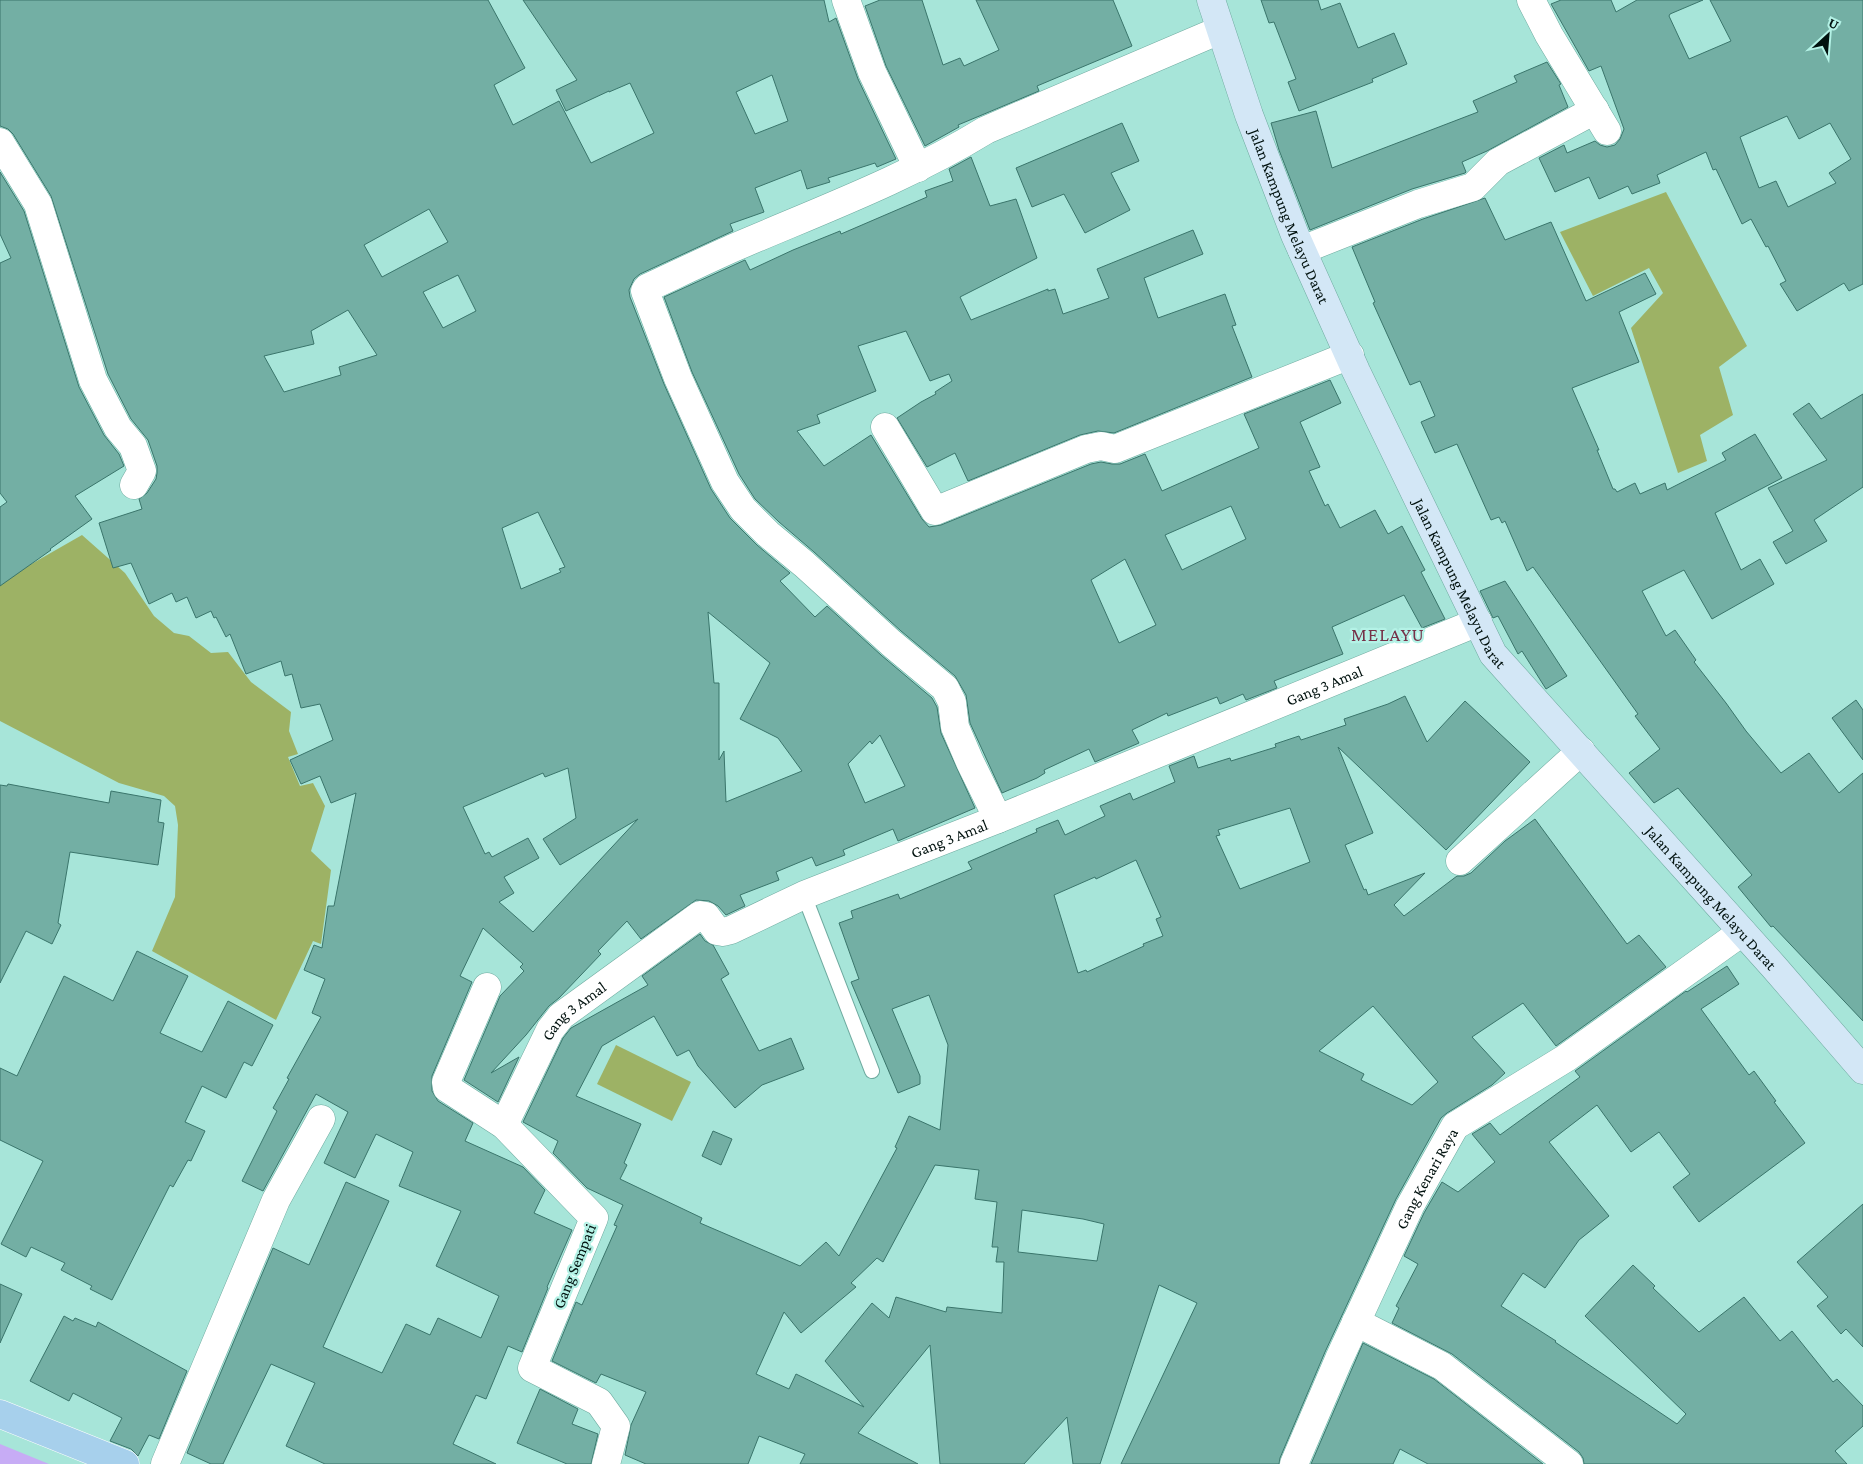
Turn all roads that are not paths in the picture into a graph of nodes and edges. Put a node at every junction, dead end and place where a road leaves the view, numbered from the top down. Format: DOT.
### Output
graph roads {
  1 [pos="846,0"];
  2 [pos="1211,0"];
  3 [pos="1531,0"];
  4 [pos="1220,30"];
  5 [pos="0,142"];
  6 [pos="918,168"];
  7 [pos="1302,250"];
  8 [pos="1350,355"];
  9 [pos="885,427"];
  10 [pos="134,485"];
  11 [pos="1478,622"];
  12 [pos="1581,752"];
  13 [pos="998,819"];
  14 [pos="1460,861"];
  15 [pos="804,896"];
  16 [pos="1742,932"];
  17 [pos="487,987"];
  18 [pos="1863,1070"];
  19 [pos="872,1071"];
  20 [pos="321,1120"];
  21 [pos="504,1125"];
  22 [pos="1356,1322"];
  23 [pos="0,1414"];
  24 [pos="125,1464"];
  25 [pos="165,1464"];
  26 [pos="606,1464"];
  27 [pos="1294,1464"];
  28 [pos="1569,1464"];
  1 -- 6 [label="street"];
  2 -- 4 [label="main road, Jalan Kampung Melayu Darat"];
  3 -- 7 [label="street"];
  4 -- 6 [label="street"];
  4 -- 7 [label="main road, Jalan Kampung Melayu Darat"];
  5 -- 10 [label="street"];
  6 -- 13 [label="street"];
  7 -- 8 [label="main road, Jalan Kampung Melayu Darat"];
  8 -- 9 [label="street"];
  8 -- 11 [label="main road, Jalan Kampung Melayu Darat"];
  11 -- 12 [label="main road, Jalan Kampung Melayu Darat"];
  11 -- 13 [label="street, Gang 3 Amal"];
  12 -- 14 [label="street"];
  12 -- 16 [label="main road, Jalan Kampung Melayu Darat"];
  13 -- 15 [label="street, Gang 3 Amal"];
  15 -- 19 [label="lane"];
  15 -- 21 [label="street, Gang 3 Amal"];
  16 -- 18 [label="main road, Jalan Kampung Melayu Darat"];
  16 -- 22 [label="street, Gang Kenari Raya"];
  17 -- 21 [label="street, Gang Sempati"];
  20 -- 25 [label="street"];
  21 -- 26 [label="street, Gang Sempati"];
  22 -- 27 [label="street, Gang Kenari Raya"];
  22 -- 28 [label="street"];
  23 -- 24 [label="main road"];
}
